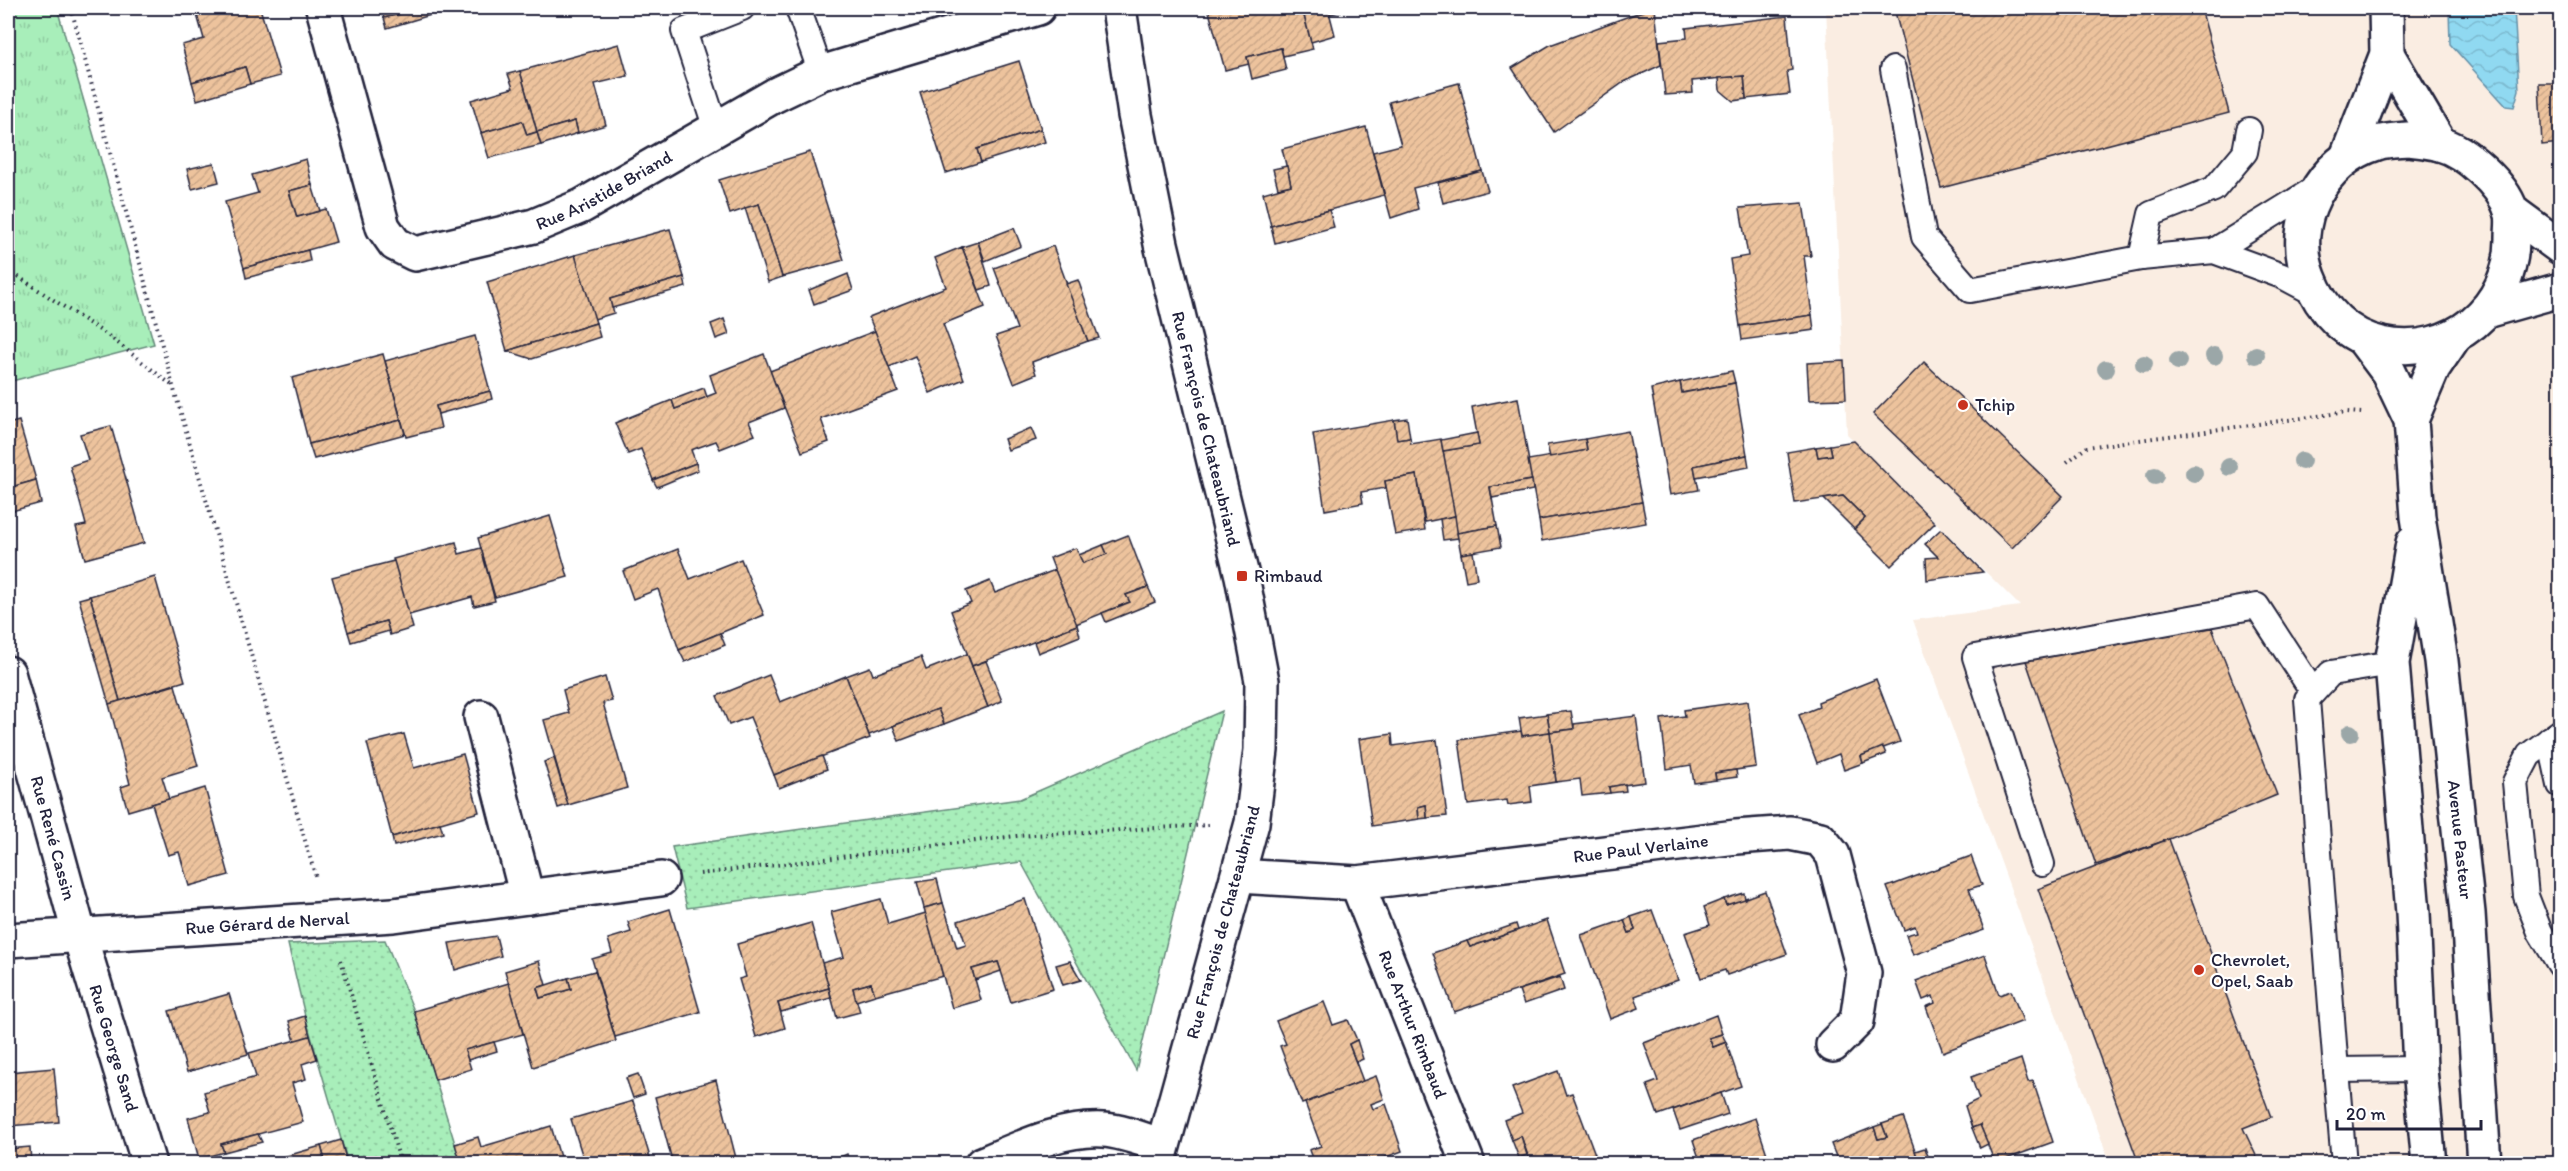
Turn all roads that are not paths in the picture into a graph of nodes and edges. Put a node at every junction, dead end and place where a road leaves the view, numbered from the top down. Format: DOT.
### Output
graph roads {
  1 [pos="323,8"];
  2 [pos="742,8"];
  3 [pos="798,8"];
  4 [pos="1038,8"];
  5 [pos="1119,8"];
  6 [pos="2386,8"];
  7 [pos="2387,54"];
  8 [pos="1893,69"];
  9 [pos="821,73"];
  10 [pos="716,129"];
  11 [pos="2249,129"];
  12 [pos="2440,144"];
  13 [pos="2347,157"];
  14 [pos="2319,186"];
  15 [pos="2511,211"];
  16 [pos="2560,247"];
  17 [pos="2214,251"];
  18 [pos="2141,258"];
  19 [pos="2560,290"];
  20 [pos="2314,293"];
  21 [pos="2489,310"];
  22 [pos="2454,337"];
  23 [pos="2364,340"];
  24 [pos="2411,420"];
  25 [pos="2418,517"];
  26 [pos="2392,663"];
  27 [pos="8,673"];
  28 [pos="2313,692"];
  29 [pos="481,717"];
  30 [pos="2555,736"];
  31 [pos="2560,785"];
  32 [pos="2042,864"];
  33 [pos="1238,876"];
  34 [pos="661,879"];
  35 [pos="1357,883"];
  36 [pos="527,897"];
  37 [pos="79,933"];
  38 [pos="8,940"];
  39 [pos="2560,964"];
  40 [pos="1833,1045"];
  41 [pos="2421,1069"];
  42 [pos="2336,1070"];
  43 [pos="1160,1155"];
  44 [pos="149,1164"];
  45 [pos="982,1164"];
  46 [pos="1468,1164"];
  47 [pos="2344,1164"];
  48 [pos="2429,1164"];
  49 [pos="2484,1164"];
  1 -- 10 [label="street, Rue Aristide Briand"];
  2 -- 10 [label="lane"];
  3 -- 9 [label="lane"];
  4 -- 9 [label="street, Rue Aristide Briand"];
  5 -- 33 [label="street, Rue François de Chateaubriand"];
  6 -- 7 [label="street"];
  7 -- 12 [label="street"];
  7 -- 13 [label="street"];
  8 -- 18 [label="lane"];
  9 -- 10 [label="street, Rue Aristide Briand"];
  11 -- 18 [label="lane"];
  12 -- 13 [label="street"];
  12 -- 15 [label="street"];
  13 -- 14 [label="street"];
  14 -- 17 [label="lane"];
  14 -- 20 [label="street"];
  15 -- 16 [label="street"];
  15 -- 21 [label="street"];
  17 -- 18 [label="lane"];
  17 -- 20 [label="lane"];
  19 -- 21 [label="street"];
  20 -- 23 [label="street"];
  21 -- 22 [label="street"];
  22 -- 23 [label="street"];
  22 -- 24 [label="street, Avenue Pasteur"];
  23 -- 24 [label="street, Avenue Pasteur"];
  24 -- 25 [label="street, Avenue Pasteur"];
  25 -- 26 [label="street, Avenue Pasteur"];
  25 -- 49 [label="street, Avenue Pasteur"];
  26 -- 28 [label="lane"];
  26 -- 41 [label="street, Avenue Pasteur"];
  27 -- 37 [label="street, Rue René Cassin"];
  28 -- 32 [label="lane"];
  28 -- 42 [label="lane"];
  29 -- 36 [label="street"];
  30 -- 31 [label="lane"];
  30 -- 39 [label="lane"];
  33 -- 35 [label="street, Rue Paul Verlaine"];
  33 -- 43 [label="street, Rue François de Chateaubriand"];
  34 -- 36 [label="street, Rue Gérard de Nerval"];
  35 -- 40 [label="street, Rue Paul Verlaine"];
  35 -- 46 [label="street, Rue Arthur Rimbaud"];
  36 -- 37 [label="street, Rue Gérard de Nerval"];
  37 -- 38 [label="street, Rue Gérard de Nerval"];
  37 -- 44 [label="street, Rue George Sand"];
  41 -- 42 [label="lane"];
  41 -- 48 [label="street, Avenue Pasteur"];
  42 -- 47 [label="lane"];
  43 -- 45 [label="street"];
}
